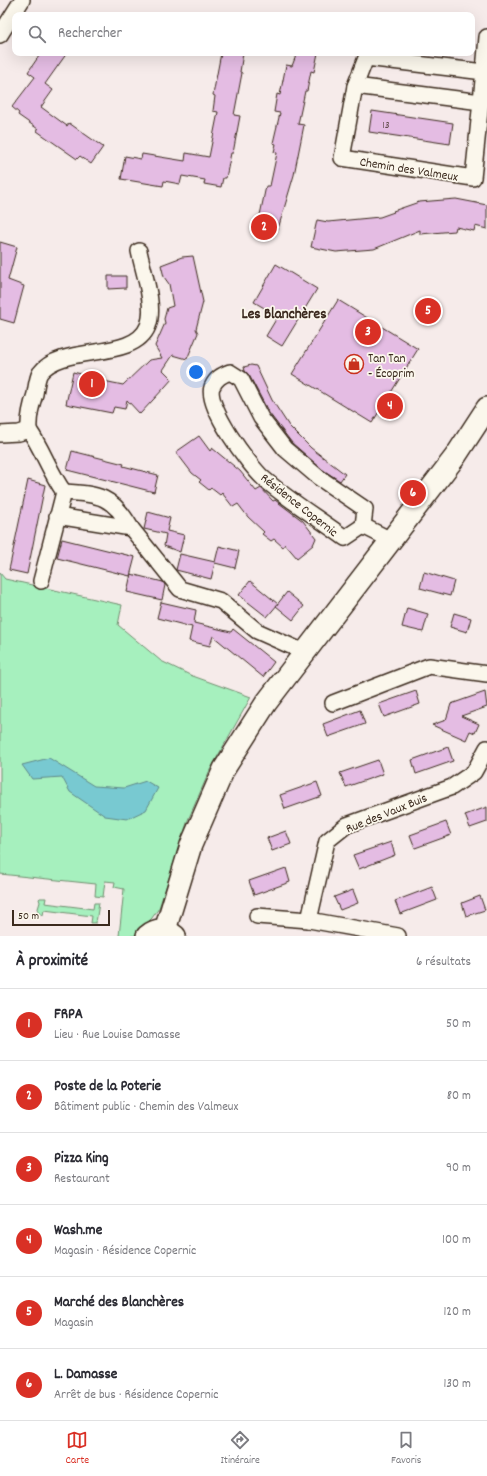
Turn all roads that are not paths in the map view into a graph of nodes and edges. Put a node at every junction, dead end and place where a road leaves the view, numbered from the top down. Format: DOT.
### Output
graph roads {
  1 [pos="22,0"];
  2 [pos="15,12"];
  3 [pos="12,16"];
  4 [pos="0,36"];
  5 [pos="487,37"];
  6 [pos="485,72"];
  7 [pos="355,86"];
  8 [pos="480,102"];
  9 [pos="139,251"];
  10 [pos="487,408"];
  11 [pos="29,430"];
  12 [pos="0,434"];
  13 [pos="64,492"];
  14 [pos="57,516"];
  15 [pos="363,526"];
  16 [pos="131,528"];
  17 [pos="391,540"];
  18 [pos="41,581"];
  19 [pos="304,652"];
  20 [pos="487,674"];
  21 [pos="332,703"];
  22 [pos="487,748"];
  23 [pos="257,916"];
  24 [pos="309,920"];
  25 [pos="162,934"];
  26 [pos="398,936"];
  1 -- 2 [label="street"];
  3 -- 4 [label="street"];
  5 -- 6 [label="street, Chemin des Valmeux"];
  6 -- 7 [label="street, Chemin des Valmeux"];
  6 -- 8 [label="street, Chemin des Valmeux"];
  7 -- 8 [label="street"];
  7 -- 8 [label="street, Chemin des Valmeux"];
  9 -- 11 [label="street"];
  10 -- 17 [label="street"];
  11 -- 12 [label="street"];
  11 -- 13 [label="street"];
  13 -- 14 [label="street"];
  13 -- 16 [label="street"];
  14 -- 16 [label="street"];
  14 -- 18 [label="street"];
  15 -- 15 [label="street, Résidence Copernic"];
  15 -- 17 [label="street"];
  16 -- 19 [label="street"];
  17 -- 19 [label="street"];
  19 -- 25 [label="street"];
  20 -- 21 [label="street"];
  22 -- 24 [label="street, Rue des Vaux Buis"];
  23 -- 24 [label="street"];
  24 -- 26 [label="street"];
}
